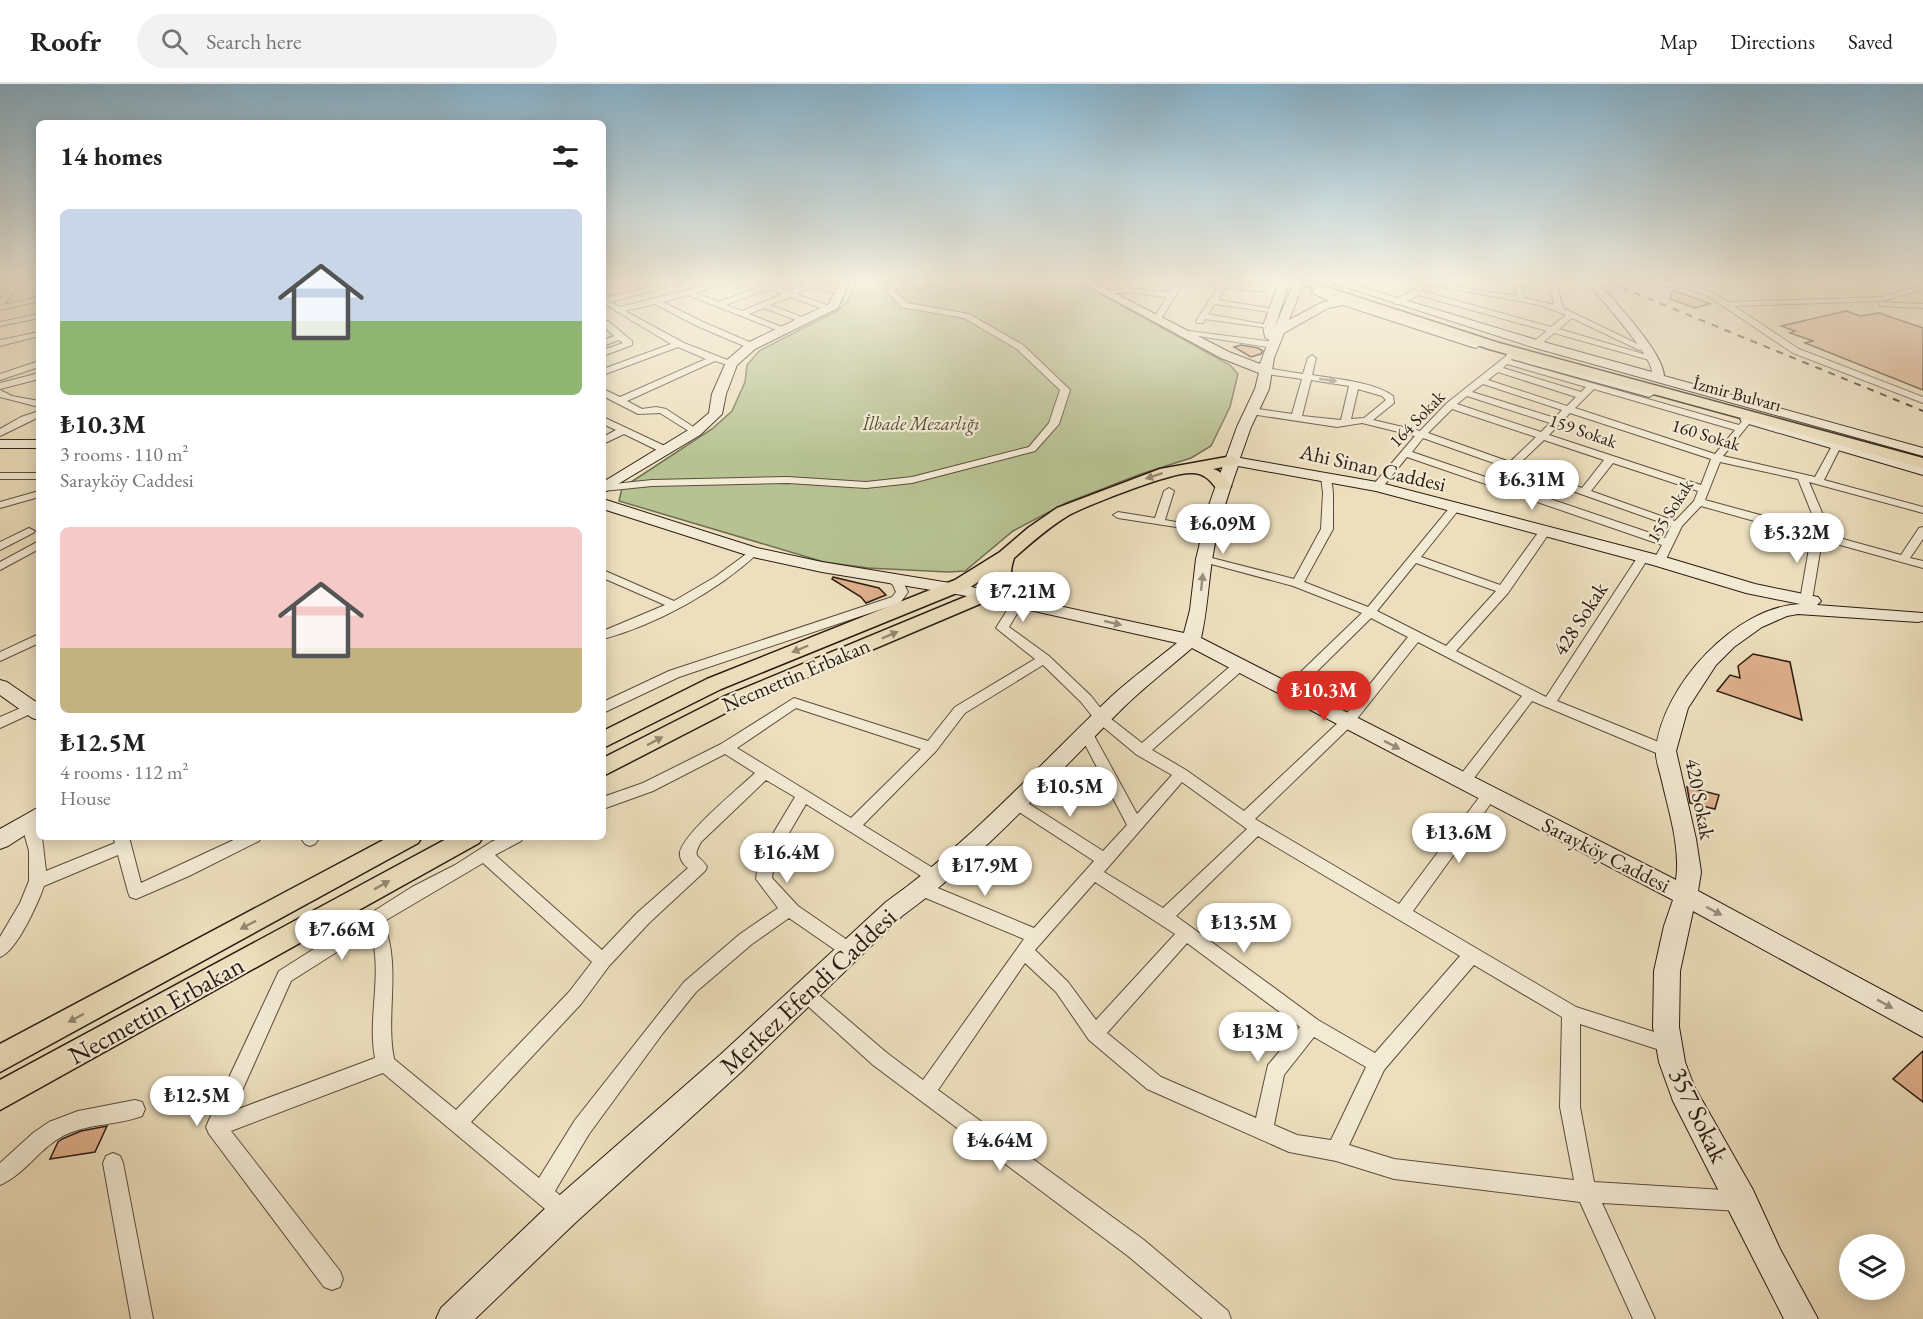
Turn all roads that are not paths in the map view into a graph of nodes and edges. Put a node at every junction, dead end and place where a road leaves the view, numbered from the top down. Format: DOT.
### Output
graph roads {
  1 [pos="624,340"];
  2 [pos="671,340"];
  3 [pos="736,340"];
  4 [pos="765,340"];
  5 [pos="1007,340"];
  6 [pos="1199,340"];
  7 [pos="1232,340"];
  8 [pos="1273,340"];
  9 [pos="1456,340"];
  10 [pos="1473,340"];
  11 [pos="1500,340"];
  12 [pos="1522,340"];
  13 [pos="1541,340"];
  14 [pos="1590,340"];
  15 [pos="1620,340"];
  16 [pos="1639,340"];
  17 [pos="1777,340"];
  18 [pos="679,344"];
  19 [pos="1536,344"];
  20 [pos="1273,345"];
  21 [pos="751,346"];
  22 [pos="606,352"];
  23 [pos="1651,355"];
  24 [pos="1312,358"];
  25 [pos="1508,358"];
  26 [pos="713,359"];
  27 [pos="731,363"];
  28 [pos="36,365"];
  29 [pos="1497,369"];
  30 [pos="606,371"];
  31 [pos="1266,372"];
  32 [pos="1629,376"];
  33 [pos="0,377"];
  34 [pos="36,377"];
  35 [pos="1306,377"];
  36 [pos="1482,381"];
  37 [pos="1651,381"];
  38 [pos="1351,384"];
  39 [pos="1593,385"];
  40 [pos="0,386"];
  41 [pos="0,393"];
  42 [pos="606,393"];
  43 [pos="1466,393"];
  44 [pos="1584,396"];
  45 [pos="5,400"];
  46 [pos="621,400"];
  47 [pos="1923,400"];
  48 [pos="36,405"];
  49 [pos="1450,405"];
  50 [pos="1571,408"];
  51 [pos="36,409"];
  52 [pos="1251,411"];
  53 [pos="1727,413"];
  54 [pos="36,415"];
  55 [pos="24,419"];
  56 [pos="1296,419"];
  57 [pos="1366,421"];
  58 [pos="606,422"];
  59 [pos="1346,422"];
  60 [pos="1557,422"];
  61 [pos="1744,424"];
  62 [pos="622,430"];
  63 [pos="695,432"];
  64 [pos="0,433"];
  65 [pos="1422,434"];
  66 [pos="1544,435"];
  67 [pos="606,439"];
  68 [pos="0,444"];
  69 [pos="36,444"];
  70 [pos="1836,446"];
  71 [pos="666,450"];
  72 [pos="1923,452"];
  73 [pos="1406,453"];
  74 [pos="1234,454"];
  75 [pos="1923,457"];
  76 [pos="1611,458"];
  77 [pos="1717,458"];
  78 [pos="1923,463"];
  79 [pos="1513,465"];
  80 [pos="1186,468"];
  81 [pos="1923,471"];
  82 [pos="14,475"];
  83 [pos="0,476"];
  84 [pos="36,476"];
  85 [pos="1326,477"];
  86 [pos="1802,477"];
  87 [pos="1818,482"];
  88 [pos="606,486"];
  89 [pos="1223,486"];
  90 [pos="1377,487"];
  91 [pos="606,488"];
  92 [pos="0,489"];
  93 [pos="1705,489"];
  94 [pos="1169,491"];
  95 [pos="1586,491"];
  96 [pos="36,495"];
  97 [pos="1699,502"];
  98 [pos="0,505"];
  99 [pos="606,505"];
  100 [pos="1455,508"];
  101 [pos="1923,510"];
  102 [pos="1118,515"];
  103 [pos="1159,522"];
  104 [pos="1677,525"];
  105 [pos="1923,530"];
  106 [pos="29,531"];
  107 [pos="1211,531"];
  108 [pos="1544,532"];
  109 [pos="1822,535"];
  110 [pos="1668,543"];
  111 [pos="36,546"];
  112 [pos="0,547"];
  113 [pos="753,552"];
  114 [pos="1006,556"];
  115 [pos="1412,558"];
  116 [pos="1204,559"];
  117 [pos="1651,559"];
  118 [pos="1904,559"];
  119 [pos="1923,565"];
  120 [pos="0,567"];
  121 [pos="606,575"];
  122 [pos="884,577"];
  123 [pos="971,580"];
  124 [pos="911,582"];
  125 [pos="1297,583"];
  126 [pos="953,589"];
  127 [pos="1504,590"];
  128 [pos="994,597"];
  129 [pos="1806,600"];
  130 [pos="1018,602"];
  131 [pos="913,603"];
  132 [pos="674,605"];
  133 [pos="1370,612"];
  134 [pos="1921,618"];
  135 [pos="1146,630"];
  136 [pos="1194,630"];
  137 [pos="606,634"];
  138 [pos="1416,636"];
  139 [pos="36,639"];
  140 [pos="1448,652"];
  141 [pos="0,657"];
  142 [pos="1044,658"];
  143 [pos="1168,660"];
  144 [pos="1239,666"];
  145 [pos="0,686"];
  146 [pos="1288,692"];
  147 [pos="1530,695"];
  148 [pos="1549,703"];
  149 [pos="606,707"];
  150 [pos="36,708"];
  151 [pos="36,709"];
  152 [pos="1347,722"];
  153 [pos="0,723"];
  154 [pos="1094,726"];
  155 [pos="606,738"];
  156 [pos="931,747"];
  157 [pos="726,748"];
  158 [pos="1142,751"];
  159 [pos="1666,751"];
  160 [pos="606,766"];
  161 [pos="764,773"];
  162 [pos="1180,774"];
  163 [pos="1463,782"];
  164 [pos="1489,795"];
  165 [pos="803,796"];
  166 [pos="606,802"];
  167 [pos="1018,804"];
  168 [pos="34,819"];
  169 [pos="1251,824"];
  170 [pos="1135,825"];
  171 [pos="852,826"];
  172 [pos="36,835"];
  173 [pos="0,840"];
  174 [pos="37,840"];
  175 [pos="123,840"];
  176 [pos="248,840"];
  177 [pos="404,840"];
  178 [pos="503,840"];
  179 [pos="477,846"];
  180 [pos="1098,867"];
  181 [pos="37,882"];
  182 [pos="928,883"];
  183 [pos="1686,896"];
  184 [pos="789,909"];
  185 [pos="1402,913"];
  186 [pos="1164,917"];
  187 [pos="374,920"];
  188 [pos="1186,933"];
  189 [pos="1030,944"];
  190 [pos="0,950"];
  191 [pos="850,951"];
  192 [pos="1473,954"];
  193 [pos="603,961"];
  194 [pos="806,994"];
  195 [pos="1571,1013"];
  196 [pos="1923,1025"];
  197 [pos="1312,1026"];
  198 [pos="1095,1034"];
  199 [pos="1669,1045"];
  200 [pos="0,1059"];
  201 [pos="385,1063"];
  202 [pos="1377,1064"];
  203 [pos="925,1093"];
  204 [pos="0,1096"];
  205 [pos="135,1109"];
  206 [pos="458,1122"];
  207 [pos="216,1127"];
  208 [pos="1263,1129"];
  209 [pos="1336,1151"];
  210 [pos="113,1163"];
  211 [pos="0,1175"];
  212 [pos="1586,1192"];
  213 [pos="542,1193"];
  214 [pos="1742,1201"];
  215 [pos="564,1212"];
  216 [pos="332,1279"];
  217 [pos="142,1319"];
  218 [pos="452,1319"];
  219 [pos="1220,1319"];
  220 [pos="1644,1319"];
  221 [pos="1802,1319"];
  1 -- 22 [label="street"];
  2 -- 18 [label="street"];
  3 -- 21 [label="street"];
  4 -- 21 [label="main road"];
  5 -- 91 [label="street"];
  6 -- 31 [label="main road"];
  7 -- 20 [label="street"];
  8 -- 20 [label="main road"];
  9 -- 25 [label="main road"];
  10 -- 37 [label="main road, İzmir Bulvarı"];
  11 -- 32 [label="main road, İzmir Bulvarı"];
  12 -- 19 [label="main road"];
  13 -- 19 [label="street"];
  14 -- 23 [label="street"];
  15 -- 23 [label="street"];
  16 -- 23 [label="main road"];
  17 -- 47 [label="street"];
  18 -- 26 [label="street"];
  18 -- 30 [label="street"];
  19 -- 37 [label="main road"];
  20 -- 31 [label="main road"];
  21 -- 27 [label="main road"];
  23 -- 37 [label="main road"];
  24 -- 35 [label="street"];
  25 -- 29 [label="street, 164 Sokak"];
  25 -- 39 [label="street"];
  25 -- 53 [label="main road"];
  26 -- 27 [label="street"];
  26 -- 46 [label="street"];
  27 -- 63 [label="main road"];
  28 -- 33 [label="street"];
  29 -- 36 [label="street, 164 Sokak"];
  29 -- 44 [label="street"];
  31 -- 35 [label="street"];
  31 -- 52 [label="main road"];
  32 -- 37 [label="main road"];
  32 -- 75 [label="main road, İzmir Bulvarı"];
  34 -- 40 [label="street"];
  35 -- 38 [label="street, one-way"];
  35 -- 56 [label="street"];
  36 -- 43 [label="street, 164 Sokak"];
  36 -- 50 [label="street, 160 Sokak"];
  37 -- 53 [label="main road"];
  37 -- 72 [label="main road"];
  37 -- 78 [label="main road, İzmir Bulvarı"];
  38 -- 57 [label="street"];
  38 -- 59 [label="street"];
  39 -- 44 [label="street"];
  39 -- 61 [label="street"];
  41 -- 45 [label="street"];
  42 -- 46 [label="street"];
  43 -- 49 [label="street, 164 Sokak"];
  43 -- 60 [label="street"];
  44 -- 50 [label="street"];
  45 -- 48 [label="street"];
  46 -- 63 [label="street"];
  49 -- 65 [label="street, 164 Sokak"];
  49 -- 66 [label="street, 159 Sokak"];
  50 -- 60 [label="street"];
  50 -- 77 [label="street, 160 Sokak"];
  51 -- 55 [label="street"];
  52 -- 56 [label="street"];
  52 -- 74 [label="main road"];
  53 -- 61 [label="main road"];
  54 -- 55 [label="street"];
  55 -- 64 [label="street"];
  56 -- 59 [label="street"];
  57 -- 59 [label="street"];
  57 -- 65 [label="street"];
  58 -- 62 [label="street"];
  60 -- 66 [label="street"];
  61 -- 70 [label="main road"];
  61 -- 77 [label="street, 155 Sokak"];
  62 -- 67 [label="street"];
  62 -- 71 [label="street"];
  63 -- 71 [label="main road"];
  65 -- 73 [label="street, 164 Sokak"];
  65 -- 79 [label="street"];
  66 -- 76 [label="street, 159 Sokak"];
  66 -- 79 [label="street"];
  68 -- 69 [label="main road"];
  70 -- 81 [label="main road"];
  70 -- 87 [label="street"];
  71 -- 88 [label="main road"];
  73 -- 90 [label="street, 164 Sokak"];
  73 -- 110 [label="street"];
  74 -- 80 [label="main road, Necmettin Erbakan"];
  74 -- 85 [label="main road, Ahi Sinan Caddesi"];
  74 -- 89 [label="main road"];
  76 -- 93 [label="street, 159 Sokak"];
  76 -- 95 [label="street"];
  77 -- 86 [label="street, 160 Sokak"];
  77 -- 93 [label="street, 155 Sokak"];
  79 -- 95 [label="street"];
  80 -- 89 [label="main road"];
  80 -- 114 [label="main road, Necmettin Erbakan, one-way"];
  82 -- 83 [label="street"];
  82 -- 84 [label="street"];
  82 -- 92 [label="street"];
  85 -- 90 [label="main road, Ahi Sinan Caddesi"];
  85 -- 125 [label="street"];
  86 -- 87 [label="street, 160 Sokak"];
  86 -- 109 [label="street"];
  87 -- 101 [label="street, 160 Sokak"];
  89 -- 107 [label="main road"];
  90 -- 100 [label="main road, Ahi Sinan Caddesi"];
  93 -- 97 [label="street, 155 Sokak"];
  94 -- 103 [label="street"];
  95 -- 104 [label="street"];
  96 -- 98 [label="street"];
  97 -- 104 [label="street, 155 Sokak"];
  97 -- 109 [label="street"];
  99 -- 113 [label="main road"];
  100 -- 108 [label="main road, Ahi Sinan Caddesi"];
  100 -- 115 [label="street"];
  102 -- 103 [label="street"];
  103 -- 107 [label="street"];
  104 -- 110 [label="street, 155 Sokak"];
  105 -- 118 [label="street"];
  106 -- 112 [label="street"];
  107 -- 116 [label="main road"];
  108 -- 117 [label="main road, Ahi Sinan Caddesi"];
  108 -- 127 [label="street"];
  109 -- 118 [label="street"];
  109 -- 129 [label="street"];
  110 -- 117 [label="street, 155 Sokak"];
  111 -- 120 [label="street"];
  113 -- 122 [label="main road"];
  113 -- 132 [label="street"];
  114 -- 123 [label="main road, Necmettin Erbakan"];
  114 -- 130 [label="main road"];
  115 -- 127 [label="street"];
  115 -- 133 [label="street"];
  116 -- 125 [label="street"];
  136 -- 116 [label="main road, one-way"];
  117 -- 129 [label="main road, Ahi Sinan Caddesi"];
  117 -- 148 [label="street, 428 Sokak"];
  118 -- 119 [label="street"];
  121 -- 132 [label="street"];
  122 -- 123 [label="main road"];
  122 -- 124 [label="main road"];
  122 -- 149 [label="street"];
  123 -- 126 [label="main road, Necmettin Erbakan"];
  124 -- 126 [label="main road"];
  124 -- 131 [label="main road"];
  125 -- 133 [label="street"];
  126 -- 128 [label="main road"];
  126 -- 131 [label="main road, Necmettin Erbakan"];
  127 -- 140 [label="street"];
  128 -- 130 [label="main road"];
  160 -- 128 [label="main road, Necmettin Erbakan, one-way"];
  129 -- 134 [label="main road, Ahi Sinan Caddesi"];
  130 -- 135 [label="main road, one-way"];
  130 -- 142 [label="street"];
  131 -- 155 [label="main road, Necmettin Erbakan, one-way"];
  132 -- 137 [label="street"];
  133 -- 138 [label="street"];
  133 -- 146 [label="street"];
  134 -- 159 [label="main road, 420 Sokak"];
  135 -- 136 [label="main road"];
  135 -- 143 [label="main road"];
  136 -- 143 [label="main road, Merkez Efendi Caddesi"];
  136 -- 144 [label="main road, Sarayköy Caddesi"];
  138 -- 140 [label="street"];
  138 -- 152 [label="street"];
  139 -- 141 [label="street"];
  140 -- 147 [label="street"];
  142 -- 154 [label="street"];
  142 -- 156 [label="street"];
  143 -- 154 [label="main road, Merkez Efendi Caddesi"];
  144 -- 146 [label="main road, Sarayköy Caddesi"];
  144 -- 158 [label="street"];
  145 -- 150 [label="main road"];
  146 -- 152 [label="main road, Sarayköy Caddesi"];
  147 -- 148 [label="street"];
  147 -- 163 [label="street"];
  148 -- 159 [label="street"];
  151 -- 153 [label="street"];
  152 -- 163 [label="main road, Sarayköy Caddesi, one-way"];
  152 -- 169 [label="street"];
  154 -- 158 [label="street"];
  154 -- 167 [label="main road, Merkez Efendi Caddesi"];
  154 -- 170 [label="street"];
  156 -- 157 [label="street"];
  156 -- 171 [label="street"];
  157 -- 161 [label="street"];
  157 -- 166 [label="street"];
  158 -- 162 [label="street"];
  159 -- 183 [label="main road, 420 Sokak"];
  161 -- 165 [label="street"];
  161 -- 193 [label="street"];
  162 -- 169 [label="street"];
  162 -- 170 [label="street"];
  163 -- 164 [label="main road, Sarayköy Caddesi"];
  164 -- 183 [label="main road, Sarayköy Caddesi"];
  164 -- 185 [label="street"];
  165 -- 171 [label="street"];
  165 -- 184 [label="street"];
  167 -- 180 [label="street"];
  167 -- 182 [label="main road, Merkez Efendi Caddesi"];
  168 -- 172 [label="street"];
  168 -- 173 [label="main road"];
  169 -- 185 [label="street"];
  169 -- 186 [label="street"];
  170 -- 180 [label="street"];
  171 -- 182 [label="street"];
  174 -- 181 [label="street"];
  175 -- 176 [label="street"];
  175 -- 181 [label="street"];
  177 -- 200 [label="main road, Necmettin Erbakan, one-way"];
  178 -- 179 [label="street"];
  179 -- 187 [label="street"];
  179 -- 193 [label="street"];
  204 -- 179 [label="main road, Necmettin Erbakan, one-way"];
  180 -- 186 [label="street"];
  180 -- 189 [label="street"];
  181 -- 190 [label="street"];
  182 -- 189 [label="street"];
  182 -- 191 [label="main road, Merkez Efendi Caddesi"];
  183 -- 196 [label="main road, Sarayköy Caddesi, one-way"];
  183 -- 199 [label="main road, 357 Sokak"];
  184 -- 191 [label="street"];
  184 -- 213 [label="street"];
  185 -- 192 [label="street"];
  186 -- 188 [label="street"];
  187 -- 201 [label="street"];
  187 -- 207 [label="street"];
  188 -- 197 [label="street"];
  188 -- 198 [label="street"];
  189 -- 198 [label="street"];
  189 -- 203 [label="street"];
  191 -- 194 [label="main road, Merkez Efendi Caddesi"];
  192 -- 195 [label="street"];
  192 -- 202 [label="street"];
  193 -- 206 [label="street"];
  194 -- 203 [label="street"];
  194 -- 215 [label="main road, Merkez Efendi Caddesi"];
  195 -- 199 [label="street"];
  195 -- 212 [label="street"];
  197 -- 202 [label="street"];
  197 -- 208 [label="street"];
  198 -- 208 [label="street"];
  199 -- 214 [label="main road, 357 Sokak"];
  201 -- 206 [label="street"];
  201 -- 207 [label="street"];
  202 -- 209 [label="street"];
  203 -- 219 [label="street"];
  205 -- 211 [label="street"];
  206 -- 213 [label="street"];
  207 -- 216 [label="street"];
  208 -- 209 [label="street"];
  209 -- 212 [label="street"];
  210 -- 217 [label="street"];
  212 -- 214 [label="street"];
  212 -- 220 [label="street"];
  213 -- 215 [label="street"];
  214 -- 221 [label="main road, 357 Sokak"];
  215 -- 218 [label="main road, Merkez Efendi Caddesi"];
}
